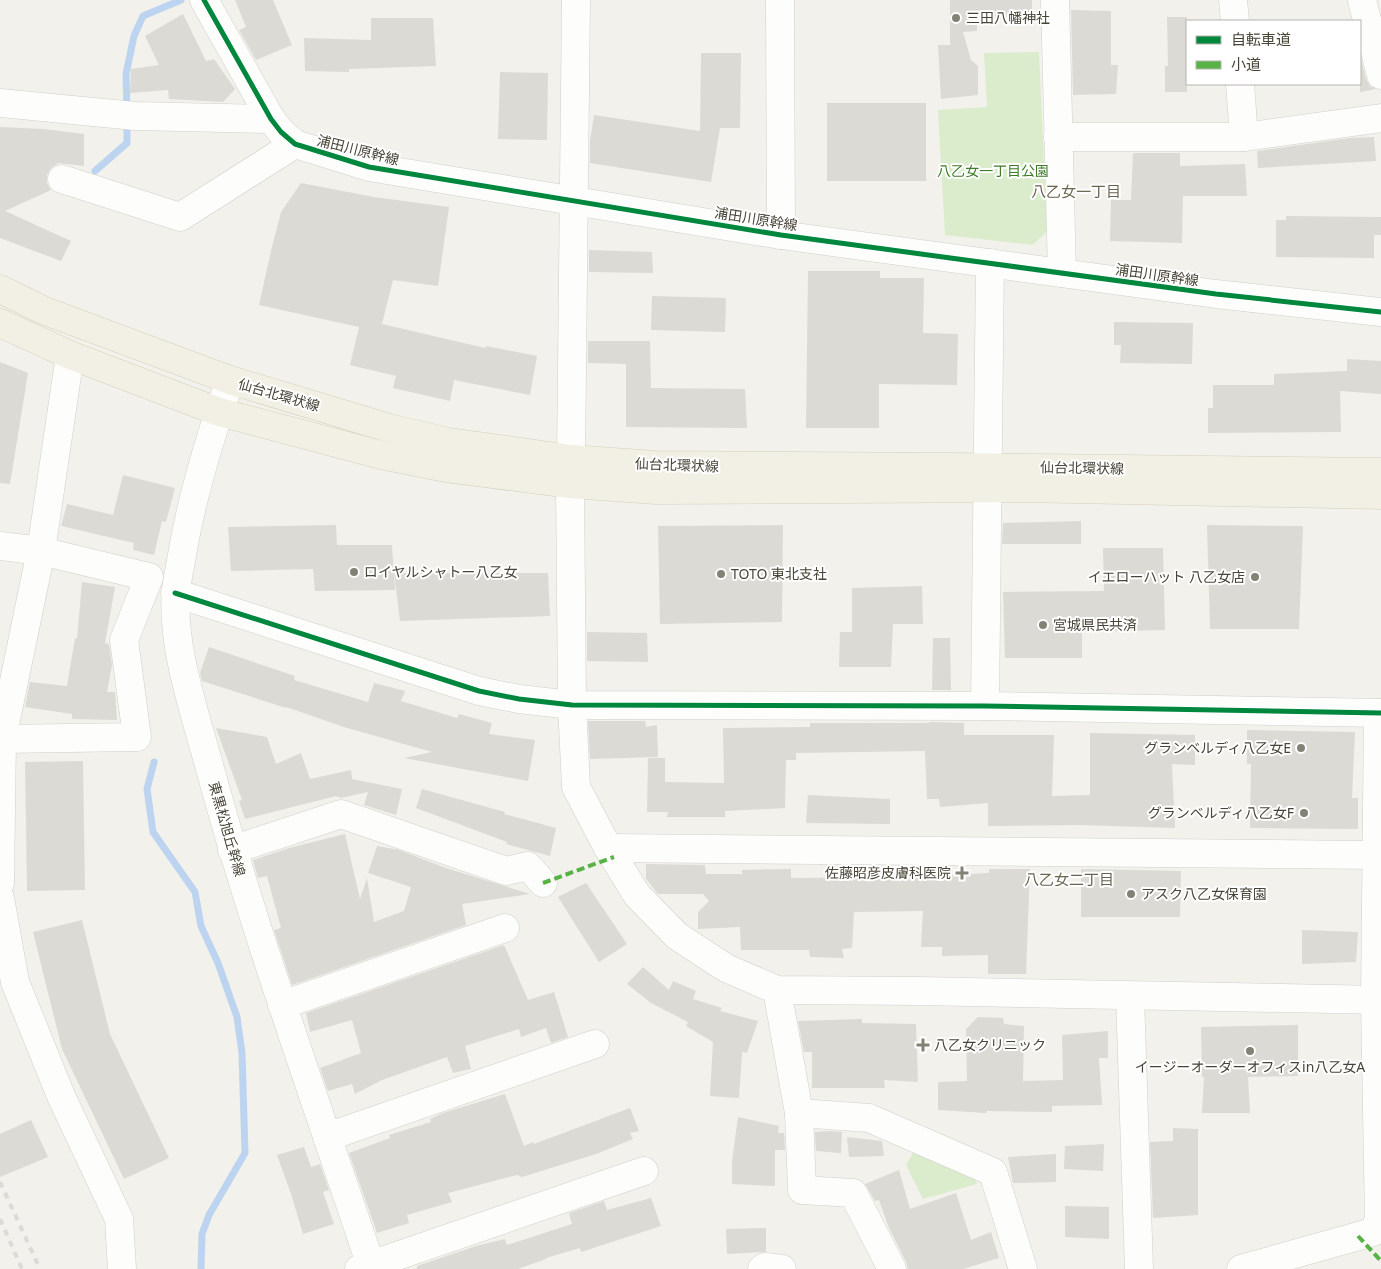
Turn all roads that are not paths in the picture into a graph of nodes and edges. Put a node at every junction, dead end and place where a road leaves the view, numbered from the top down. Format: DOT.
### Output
graph roads {
  1 [pos="576,0"];
  2 [pos="780,0"];
  3 [pos="1055,0"];
  4 [pos="1234,0"];
  5 [pos="1362,0"];
  6 [pos="206,3"];
  7 [pos="1235,20"];
  8 [pos="1381,75"];
  9 [pos="1240,85"];
  10 [pos="0,103"];
  11 [pos="1381,118"];
  12 [pos="271,119"];
  13 [pos="1058,137"];
  14 [pos="1244,137"];
  15 [pos="295,144"];
  16 [pos="62,178"];
  17 [pos="573,201"];
  18 [pos="781,235"];
  19 [pos="990,263"];
  20 [pos="1062,273"];
  21 [pos="0,289"];
  22 [pos="1381,312"];
  23 [pos="0,323"];
  24 [pos="70,355"];
  25 [pos="230,380"];
  26 [pos="219,412"];
  27 [pos="571,472"];
  28 [pos="1381,472"];
  29 [pos="988,478"];
  30 [pos="1381,495"];
  31 [pos="0,546"];
  32 [pos="41,551"];
  33 [pos="175,593"];
  34 [pos="572,705"];
  35 [pos="985,706"];
  36 [pos="1380,713"];
  37 [pos="2,739"];
  38 [pos="608,848"];
  39 [pos="232,850"];
  40 [pos="1377,855"];
  41 [pos="0,883"];
  42 [pos="543,883"];
  43 [pos="0,898"];
  44 [pos="505,928"];
  45 [pos="777,990"];
  46 [pos="1130,996"];
  47 [pos="1378,1000"];
  48 [pos="282,1005"];
  49 [pos="595,1044"];
  50 [pos="800,1113"];
  51 [pos="327,1137"];
  52 [pos="644,1171"];
  53 [pos="367,1268"];
  54 [pos="122,1269"];
  55 [pos="762,1269"];
  56 [pos="782,1269"];
  57 [pos="892,1269"];
  58 [pos="1023,1269"];
  59 [pos="1139,1269"];
  60 [pos="1241,1269"];
  1 -- 17 [label="street"];
  2 -- 18 [label="street"];
  3 -- 13 [label="street"];
  4 -- 7 [label="street"];
  5 -- 8 [label="street"];
  6 -- 12 [label="street, 浦田川原幹線"];
  9 -- 14 [label="street"];
  10 -- 12 [label="street"];
  11 -- 14 [label="street"];
  12 -- 15 [label="street, 浦田川原幹線"];
  13 -- 14 [label="street"];
  13 -- 20 [label="street"];
  15 -- 16 [label="street"];
  15 -- 17 [label="street, 浦田川原幹線"];
  17 -- 18 [label="street, 浦田川原幹線"];
  17 -- 27 [label="street"];
  18 -- 19 [label="street, 浦田川原幹線"];
  19 -- 20 [label="street, 浦田川原幹線"];
  19 -- 29 [label="street"];
  20 -- 22 [label="street, 浦田川原幹線"];
  21 -- 25 [label="main road, 仙台北環状線"];
  23 -- 24 [label="main road, 仙台北環状線"];
  24 -- 26 [label="main road, 仙台北環状線"];
  24 -- 32 [label="street"];
  25 -- 26 [label="street, 東黒松旭丘幹線"];
  25 -- 27 [label="main road, 仙台北環状線"];
  26 -- 27 [label="main road, 仙台北環状線"];
  26 -- 33 [label="street, 東黒松旭丘幹線"];
  27 -- 29 [label="main road, 仙台北環状線"];
  27 -- 34 [label="street"];
  28 -- 29 [label="main road, 仙台北環状線"];
  29 -- 30 [label="main road, 仙台北環状線"];
  29 -- 35 [label="street"];
  31 -- 32 [label="street"];
  32 -- 37 [label="street"];
  32 -- 37 [label="street"];
  33 -- 34 [label="street"];
  33 -- 39 [label="street, 東黒松旭丘幹線"];
  34 -- 35 [label="street"];
  34 -- 38 [label="street"];
  35 -- 36 [label="street"];
  36 -- 40 [label="street"];
  37 -- 41 [label="street"];
  38 -- 40 [label="street"];
  38 -- 45 [label="street"];
  39 -- 42 [label="street"];
  39 -- 48 [label="street, 東黒松旭丘幹線"];
  40 -- 47 [label="street"];
  43 -- 54 [label="street"];
  44 -- 48 [label="street"];
  45 -- 46 [label="street"];
  45 -- 50 [label="street"];
  46 -- 47 [label="street"];
  46 -- 59 [label="street"];
  47 -- 60 [label="street"];
  48 -- 51 [label="street, 東黒松旭丘幹線"];
  49 -- 51 [label="street"];
  50 -- 57 [label="street"];
  50 -- 58 [label="street"];
  51 -- 53 [label="street, 東黒松旭丘幹線"];
  52 -- 53 [label="street"];
  55 -- 56 [label="street"];
}
